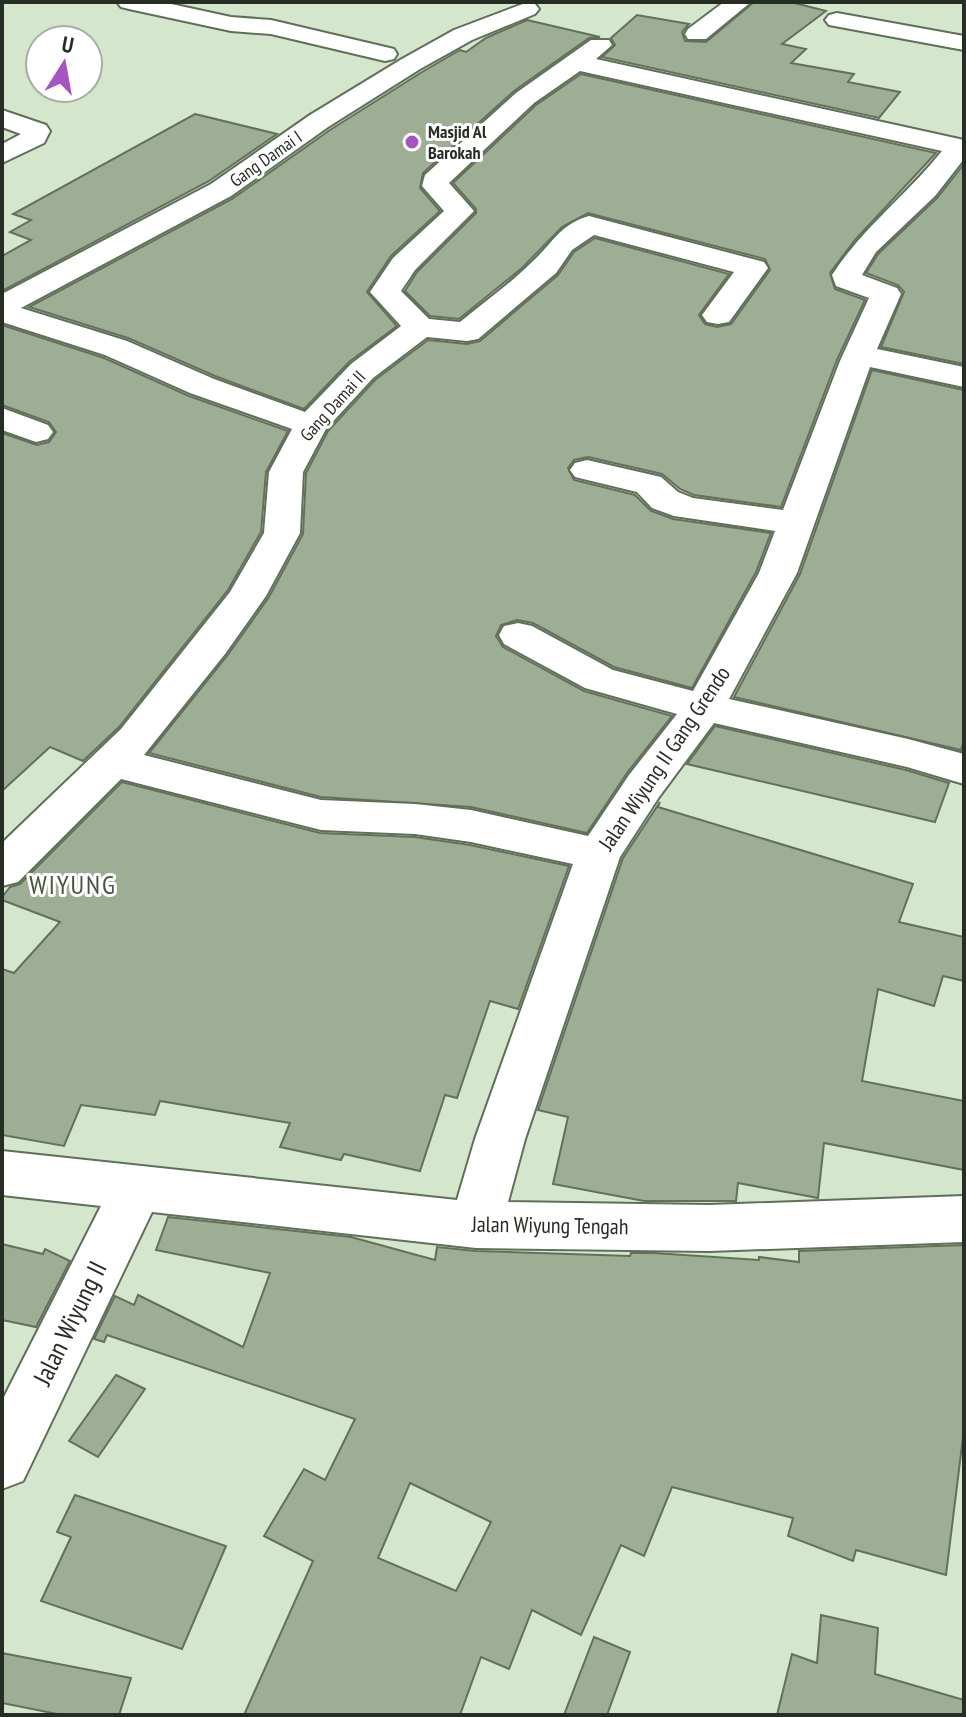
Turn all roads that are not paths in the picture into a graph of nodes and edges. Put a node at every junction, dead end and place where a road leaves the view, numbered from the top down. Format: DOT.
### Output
graph roads {
  1 [pos="129,2"];
  2 [pos="739,2"];
  3 [pos="235,4"];
  4 [pos="527,9"];
  5 [pos="837,20"];
  6 [pos="271,27"];
  7 [pos="697,34"];
  8 [pos="964,43"];
  9 [pos="385,54"];
  10 [pos="2,118"];
  11 [pos="961,148"];
  12 [pos="2,155"];
  13 [pos="6,300"];
  14 [pos="718,315"];
  15 [pos="420,327"];
  16 [pos="860,357"];
  17 [pos="964,377"];
  18 [pos="2,418"];
  19 [pos="311,425"];
  20 [pos="36,432"];
  21 [pos="587,470"];
  22 [pos="796,523"];
  23 [pos="518,635"];
  24 [pos="705,706"];
  25 [pos="113,762"];
  26 [pos="964,769"];
  27 [pos="599,854"];
  28 [pos="2,870"];
  29 [pos="2,1173"];
  30 [pos="138,1186"];
  31 [pos="964,1219"];
  32 [pos="476,1225"];
  33 [pos="2,1461"];
  1 -- 6 [label="street"];
  2 -- 7 [label="street"];
  3 -- 6 [label="street"];
  4 -- 13 [label="street, Gang Damai I"];
  5 -- 8 [label="street"];
  6 -- 9 [label="street"];
  10 -- 12 [label="street"];
  11 -- 15 [label="street"];
  11 -- 16 [label="street, Jalan Wiyung II Gang Grendo"];
  13 -- 19 [label="street"];
  14 -- 15 [label="street"];
  15 -- 19 [label="street, Gang Damai II"];
  16 -- 17 [label="street"];
  16 -- 22 [label="street, Jalan Wiyung II Gang Grendo"];
  18 -- 20 [label="street"];
  19 -- 25 [label="street, Gang Damai II"];
  21 -- 22 [label="street"];
  22 -- 24 [label="street, Jalan Wiyung II Gang Grendo"];
  23 -- 24 [label="street"];
  24 -- 26 [label="street"];
  24 -- 27 [label="street, Jalan Wiyung II Gang Grendo"];
  25 -- 27 [label="street"];
  25 -- 28 [label="street, Gang Damai II"];
  27 -- 32 [label="street, Jalan Wiyung II Gang Grendo"];
  29 -- 30 [label="street, Jalan Wiyung Tengah"];
  30 -- 32 [label="street, Jalan Wiyung Tengah"];
  30 -- 33 [label="street, Jalan Wiyung II"];
  31 -- 32 [label="street, Jalan Wiyung Tengah"];
}
